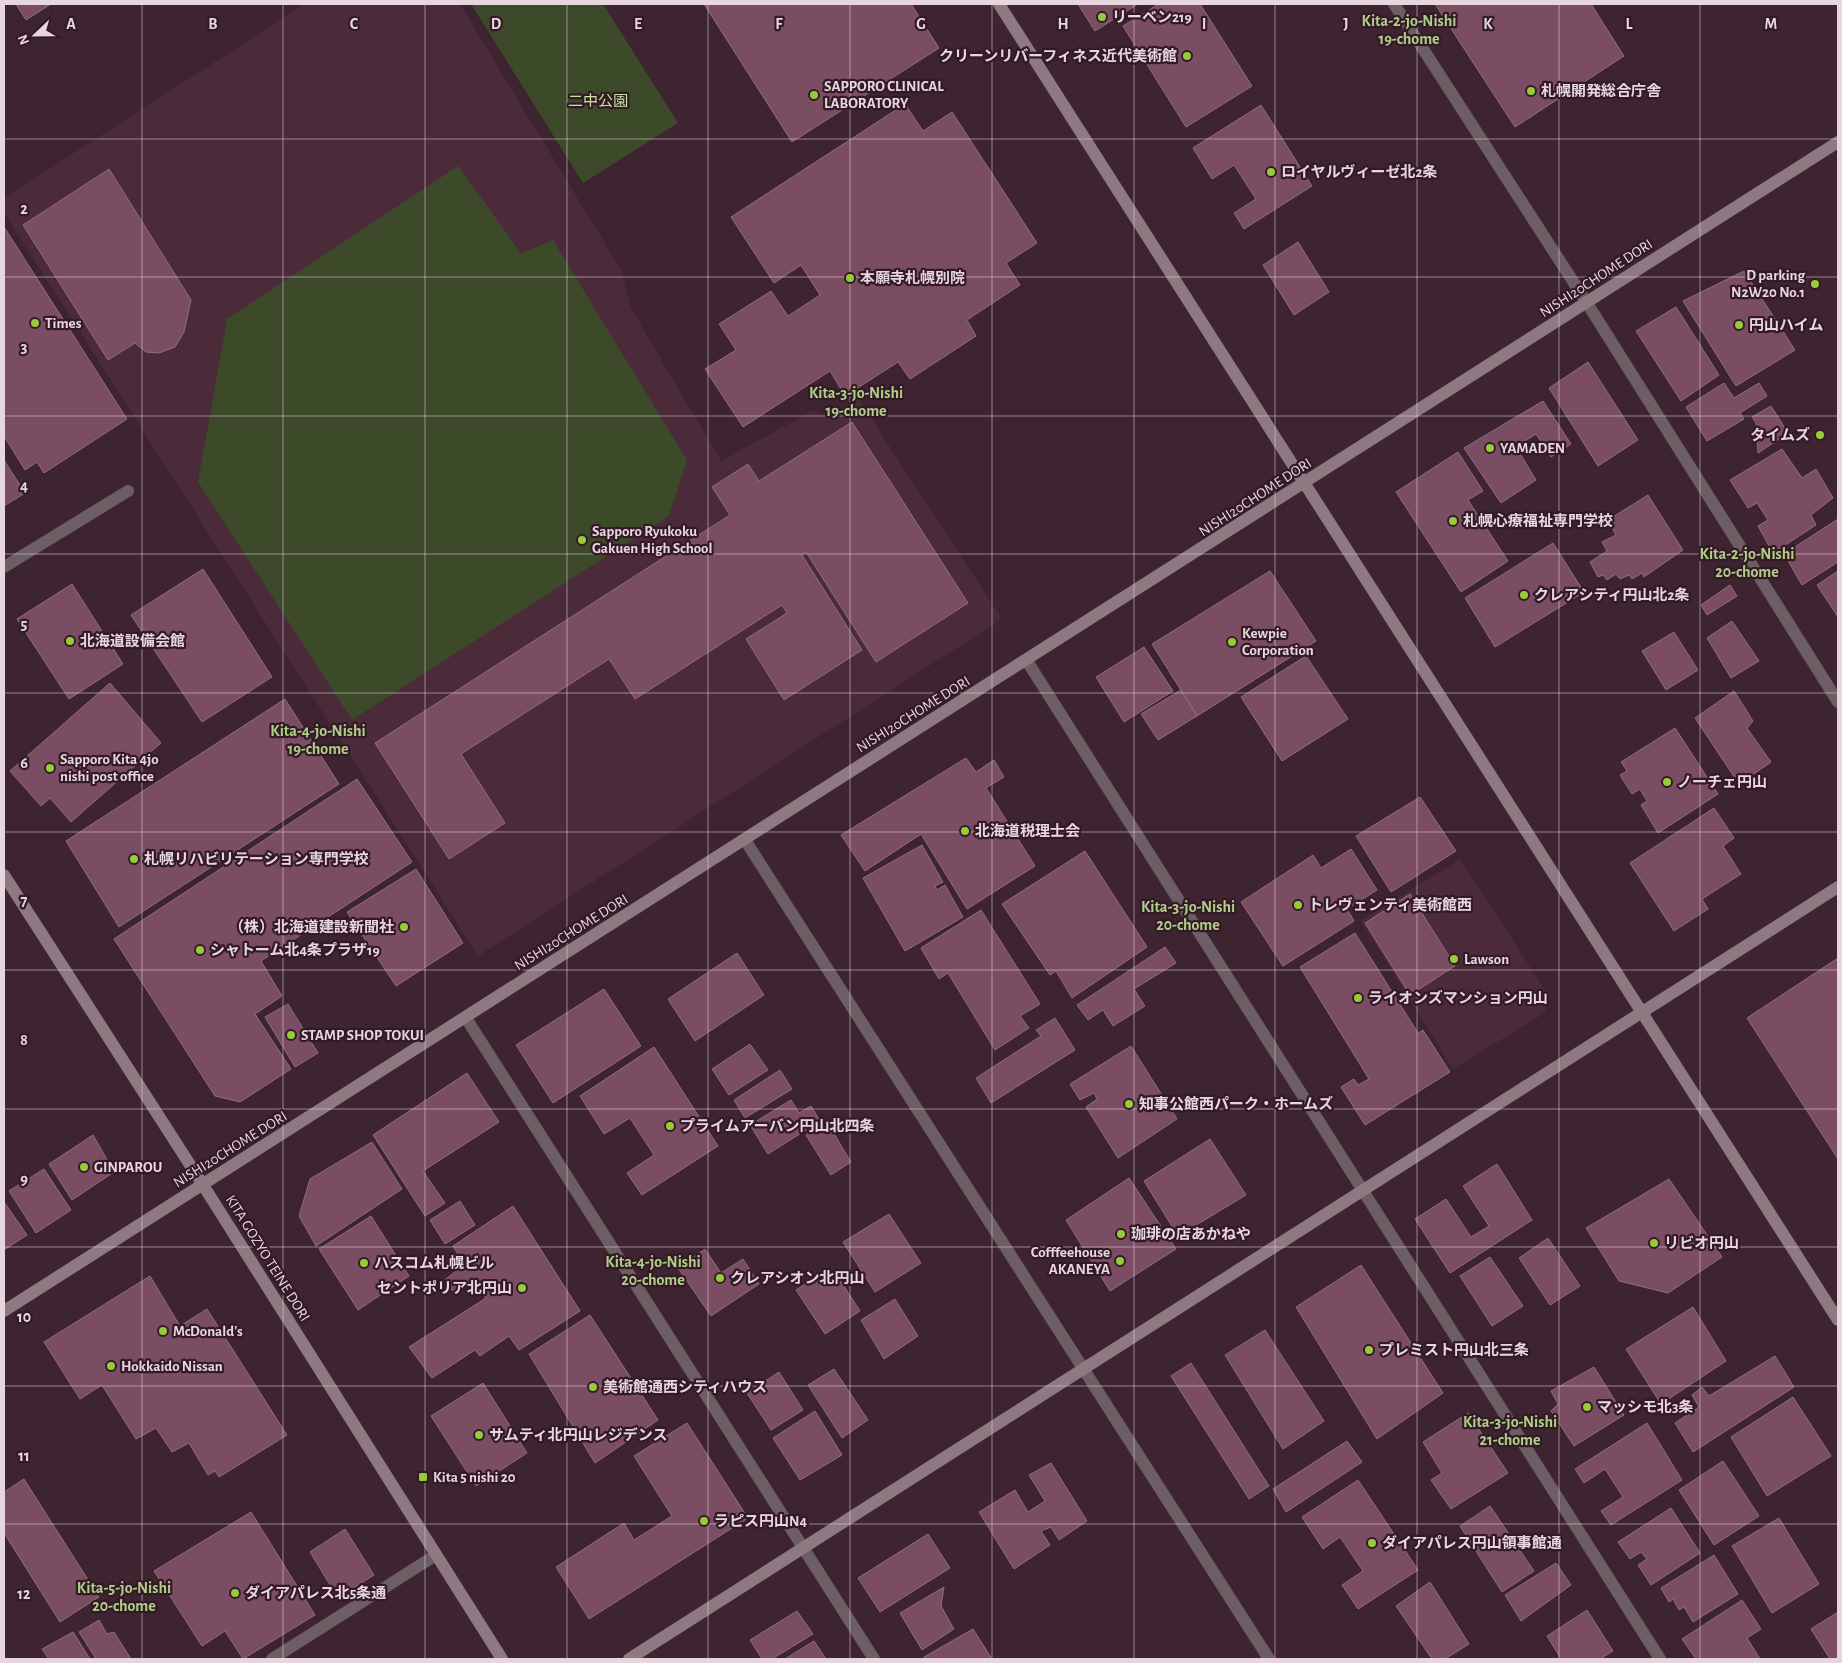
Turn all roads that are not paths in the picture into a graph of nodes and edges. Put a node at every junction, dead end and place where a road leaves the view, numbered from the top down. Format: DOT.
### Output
graph roads {
  1 [pos="999,4"];
  2 [pos="1394,4"];
  3 [pos="1838,142"];
  4 [pos="1587,303"];
  5 [pos="1305,484"];
  6 [pos="128,491"];
  7 [pos="4,568"];
  8 [pos="1027,661"];
  9 [pos="1838,702"];
  10 [pos="745,840"];
  11 [pos="4,875"];
  12 [pos="1838,887"];
  13 [pos="1642,1012"];
  14 [pos="466,1018"];
  15 [pos="203,1185"];
  16 [pos="1362,1190"];
  17 [pos="4,1312"];
  18 [pos="1838,1320"];
  19 [pos="1083,1368"];
  20 [pos="802,1548"];
  21 [pos="436,1555"];
  22 [pos="272,1659"];
  23 [pos="502,1659"];
  24 [pos="629,1659"];
  25 [pos="874,1659"];
  26 [pos="1269,1659"];
  27 [pos="1660,1659"];
  1 -- 5 [label="street"];
  2 -- 4 [label="street"];
  3 -- 4 [label="street, NISHI20CHOME DORI"];
  4 -- 5 [label="street, NISHI20CHOME DORI"];
  4 -- 9 [label="street"];
  5 -- 8 [label="street, NISHI20CHOME DORI"];
  5 -- 13 [label="street"];
  6 -- 7 [label="street"];
  8 -- 10 [label="street, NISHI20CHOME DORI"];
  8 -- 16 [label="street"];
  10 -- 14 [label="street, NISHI20CHOME DORI"];
  10 -- 19 [label="street"];
  11 -- 15 [label="street, KITA GOZYO TEINE DORI"];
  12 -- 13 [label="street"];
  13 -- 16 [label="street"];
  13 -- 18 [label="street"];
  14 -- 15 [label="street, NISHI20CHOME DORI"];
  14 -- 20 [label="street"];
  15 -- 17 [label="street, NISHI20CHOME DORI"];
  15 -- 21 [label="street, KITA GOZYO TEINE DORI"];
  16 -- 19 [label="street"];
  16 -- 27 [label="street"];
  19 -- 20 [label="street"];
  19 -- 26 [label="street"];
  20 -- 24 [label="street"];
  20 -- 25 [label="street"];
  21 -- 22 [label="street"];
  21 -- 23 [label="street, KITA GOZYO TEINE DORI"];
}
